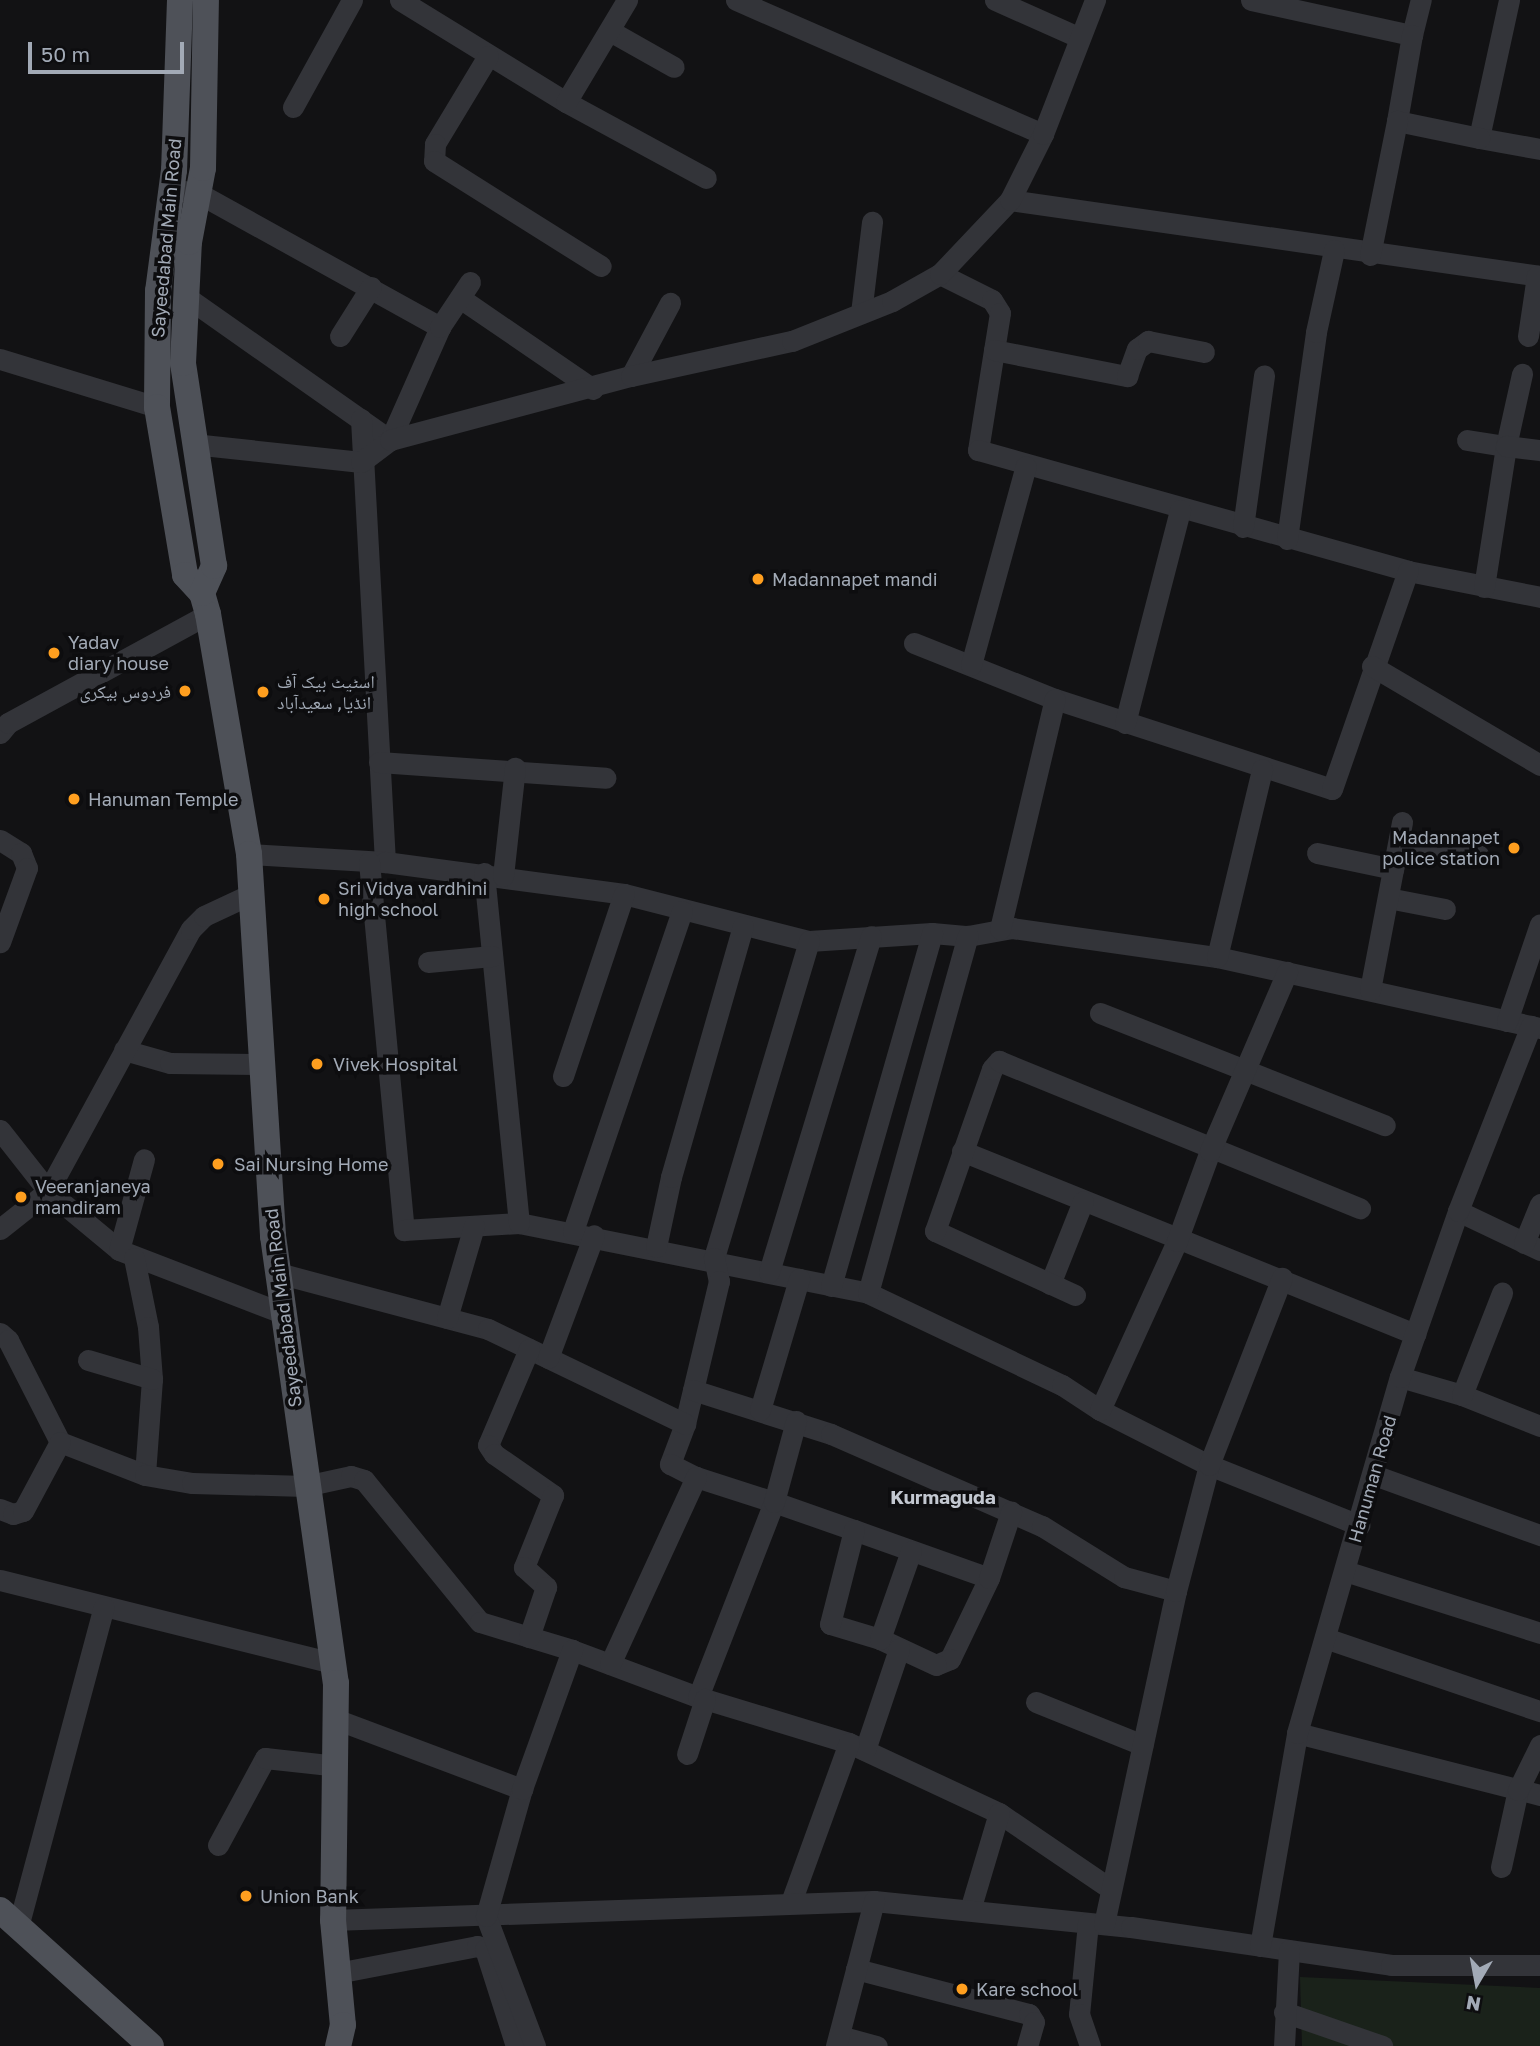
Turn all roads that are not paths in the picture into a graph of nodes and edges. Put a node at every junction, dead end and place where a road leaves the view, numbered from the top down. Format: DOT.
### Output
graph roads {
  1 [pos="180,0"];
  2 [pos="206,0"];
  3 [pos="352,0"];
  4 [pos="400,0"];
  5 [pos="626,0"];
  6 [pos="736,0"];
  7 [pos="995,0"];
  8 [pos="1095,0"];
  9 [pos="1251,0"];
  10 [pos="1421,0"];
  11 [pos="1509,0"];
  12 [pos="610,31"];
  13 [pos="1412,35"];
  14 [pos="1078,37"];
  15 [pos="488,56"];
  16 [pos="674,67"];
  17 [pos="566,102"];
  18 [pos="293,107"];
  19 [pos="1396,121"];
  20 [pos="1043,134"];
  21 [pos="1479,138"];
  22 [pos="1540,149"];
  23 [pos="706,178"];
  24 [pos="172,189"];
  25 [pos="198,193"];
  26 [pos="1010,200"];
  27 [pos="872,222"];
  28 [pos="1334,250"];
  29 [pos="1370,255"];
  30 [pos="601,265"];
  31 [pos="940,274"];
  32 [pos="1538,276"];
  33 [pos="371,287"];
  34 [pos="185,296"];
  35 [pos="670,303"];
  36 [pos="861,313"];
  37 [pos="440,327"];
  38 [pos="340,335"];
  39 [pos="1528,336"];
  40 [pos="994,350"];
  41 [pos="1205,352"];
  42 [pos="0,359"];
  43 [pos="1522,374"];
  44 [pos="1264,375"];
  45 [pos="631,376"];
  46 [pos="593,389"];
  47 [pos="157,407"];
  48 [pos="361,419"];
  49 [pos="390,440"];
  50 [pos="1467,440"];
  51 [pos="194,444"];
  52 [pos="1506,446"];
  53 [pos="1540,450"];
  54 [pos="360,462"];
  55 [pos="1026,466"];
  56 [pos="1180,510"];
  57 [pos="1243,527"];
  58 [pos="1287,539"];
  59 [pos="1408,571"];
  60 [pos="1484,587"];
  61 [pos="1540,597"];
  62 [pos="205,604"];
  63 [pos="914,643"];
  64 [pos="971,665"];
  65 [pos="1372,666"];
  66 [pos="1055,699"];
  67 [pos="1125,723"];
  68 [pos="3,725"];
  69 [pos="379,762"];
  70 [pos="1540,765"];
  71 [pos="515,768"];
  72 [pos="1262,769"];
  73 [pos="605,778"];
  74 [pos="0,840"];
  75 [pos="1317,853"];
  76 [pos="249,854"];
  77 [pos="1478,855"];
  78 [pos="377,862"];
  79 [pos="1393,869"];
  80 [pos="494,874"];
  81 [pos="251,894"];
  82 [pos="624,894"];
  83 [pos="1388,898"];
  84 [pos="1445,909"];
  85 [pos="682,911"];
  86 [pos="1540,924"];
  87 [pos="743,926"];
  88 [pos="1000,929"];
  89 [pos="932,933"];
  90 [pos="870,936"];
  91 [pos="968,936"];
  92 [pos="809,941"];
  93 [pos="0,942"];
  94 [pos="492,956"];
  95 [pos="1217,957"];
  96 [pos="428,962"];
  97 [pos="1287,972"];
  98 [pos="1370,990"];
  99 [pos="1100,1013"];
  100 [pos="1507,1021"];
  101 [pos="1535,1027"];
  102 [pos="124,1050"];
  103 [pos="260,1064"];
  104 [pos="1246,1071"];
  105 [pos="563,1076"];
  106 [pos="1385,1125"];
  107 [pos="0,1130"];
  108 [pos="962,1151"];
  109 [pos="1210,1151"];
  110 [pos="144,1159"];
  111 [pos="48,1191"];
  112 [pos="1083,1201"];
  113 [pos="1540,1204"];
  114 [pos="1360,1208"];
  115 [pos="1458,1211"];
  116 [pos="519,1223"];
  117 [pos="474,1226"];
  118 [pos="0,1229"];
  119 [pos="583,1233"];
  120 [pos="1177,1241"];
  121 [pos="1532,1246"];
  122 [pos="656,1247"];
  123 [pos="127,1254"];
  124 [pos="714,1258"];
  125 [pos="769,1272"];
  126 [pos="278,1273"];
  127 [pos="1282,1278"];
  128 [pos="799,1279"];
  129 [pos="1050,1284"];
  130 [pos="831,1286"];
  131 [pos="868,1293"];
  132 [pos="1502,1293"];
  133 [pos="1075,1295"];
  134 [pos="282,1313"];
  135 [pos="447,1318"];
  136 [pos="0,1333"];
  137 [pos="1416,1334"];
  138 [pos="538,1353"];
  139 [pos="88,1360"];
  140 [pos="1400,1377"];
  141 [pos="152,1379"];
  142 [pos="693,1390"];
  143 [pos="1462,1395"];
  144 [pos="760,1410"];
  145 [pos="1100,1410"];
  146 [pos="796,1420"];
  147 [pos="685,1424"];
  148 [pos="1540,1426"];
  149 [pos="60,1442"];
  150 [pos="1209,1465"];
  151 [pos="145,1475"];
  152 [pos="1374,1475"];
  153 [pos="696,1477"];
  154 [pos="305,1486"];
  155 [pos="774,1502"];
  156 [pos="0,1509"];
  157 [pos="1011,1512"];
  158 [pos="1359,1525"];
  159 [pos="854,1530"];
  160 [pos="1540,1535"];
  161 [pos="911,1551"];
  162 [pos="1345,1572"];
  163 [pos="989,1578"];
  164 [pos="0,1580"];
  165 [pos="1176,1591"];
  166 [pos="104,1607"];
  167 [pos="1540,1633"];
  168 [pos="529,1637"];
  169 [pos="1325,1638"];
  170 [pos="880,1639"];
  171 [pos="900,1649"];
  172 [pos="572,1650"];
  173 [pos="333,1663"];
  174 [pos="610,1664"];
  175 [pos="701,1698"];
  176 [pos="1037,1702"];
  177 [pos="1540,1711"];
  178 [pos="338,1720"];
  179 [pos="1297,1732"];
  180 [pos="1143,1745"];
  181 [pos="1540,1745"];
  182 [pos="857,1746"];
  183 [pos="687,1754"];
  184 [pos="337,1766"];
  185 [pos="522,1789"];
  186 [pos="1518,1790"];
  187 [pos="1540,1795"];
  188 [pos="999,1813"];
  189 [pos="218,1844"];
  190 [pos="1501,1867"];
  191 [pos="1111,1889"];
  192 [pos="874,1901"];
  193 [pos="791,1902"];
  194 [pos="970,1910"];
  195 [pos="486,1916"];
  196 [pos="9,1918"];
  197 [pos="333,1920"];
  198 [pos="1096,1923"];
  199 [pos="1260,1946"];
  200 [pos="1289,1950"];
  201 [pos="1540,1965"];
  202 [pos="856,1969"];
  203 [pos="337,1973"];
  204 [pos="1284,2012"];
  205 [pos="345,2039"];
  206 [pos="837,2041"];
  207 [pos="150,2046"];
  208 [pos="516,2046"];
  209 [pos="535,2046"];
  210 [pos="877,2046"];
  211 [pos="1027,2046"];
  212 [pos="1090,2046"];
  213 [pos="1284,2046"];
  214 [pos="1382,2046"];
  1 -- 24 [label="main road, Sayeedabad Main Road"];
  2 -- 25 [label="main road, Sayeedabad Main Road"];
  3 -- 18 [label="street"];
  4 -- 15 [label="street"];
  5 -- 12 [label="street"];
  6 -- 20 [label="street"];
  7 -- 14 [label="street"];
  8 -- 14 [label="street"];
  9 -- 13 [label="street"];
  10 -- 13 [label="street"];
  11 -- 21 [label="street"];
  12 -- 16 [label="street"];
  12 -- 17 [label="street"];
  13 -- 19 [label="street"];
  14 -- 20 [label="street"];
  15 -- 17 [label="street"];
  15 -- 30 [label="street"];
  17 -- 23 [label="street"];
  19 -- 21 [label="street"];
  19 -- 29 [label="street"];
  20 -- 26 [label="street"];
  21 -- 22 [label="street"];
  24 -- 25 [label="street"];
  24 -- 47 [label="main road, Sayeedabad Main Road"];
  25 -- 33 [label="street"];
  25 -- 34 [label="main road, Sayeedabad Main Road"];
  26 -- 28 [label="street"];
  26 -- 31 [label="street"];
  27 -- 36 [label="street"];
  28 -- 29 [label="street"];
  28 -- 58 [label="street"];
  29 -- 32 [label="street"];
  31 -- 36 [label="street"];
  31 -- 40 [label="street"];
  32 -- 39 [label="street"];
  33 -- 37 [label="street"];
  33 -- 38 [label="street"];
  34 -- 48 [label="street"];
  34 -- 51 [label="main road, Sayeedabad Main Road"];
  35 -- 45 [label="street"];
  36 -- 45 [label="street"];
  37 -- 46 [label="street"];
  37 -- 49 [label="street"];
  40 -- 41 [label="street"];
  40 -- 55 [label="street"];
  42 -- 47 [label="street"];
  43 -- 52 [label="street"];
  44 -- 57 [label="street"];
  45 -- 46 [label="street"];
  46 -- 49 [label="street"];
  47 -- 62 [label="main road, Sayeedabad Main Road"];
  48 -- 49 [label="street"];
  48 -- 54 [label="street"];
  49 -- 54 [label="street"];
  50 -- 52 [label="street"];
  51 -- 54 [label="street"];
  51 -- 62 [label="main road, Sayeedabad Main Road"];
  52 -- 53 [label="street"];
  52 -- 60 [label="street"];
  54 -- 69 [label="street"];
  55 -- 56 [label="street"];
  55 -- 64 [label="street"];
  56 -- 57 [label="street"];
  56 -- 67 [label="street"];
  57 -- 58 [label="street"];
  58 -- 59 [label="street"];
  59 -- 60 [label="street"];
  59 -- 65 [label="street"];
  60 -- 61 [label="street"];
  62 -- 68 [label="street"];
  62 -- 76 [label="main road, Sayeedabad Main Road"];
  63 -- 64 [label="street"];
  64 -- 66 [label="street"];
  65 -- 70 [label="street"];
  65 -- 72 [label="street"];
  66 -- 67 [label="street"];
  66 -- 88 [label="street"];
  67 -- 72 [label="street"];
  69 -- 71 [label="street"];
  69 -- 78 [label="street"];
  71 -- 73 [label="street"];
  71 -- 80 [label="street"];
  72 -- 95 [label="street"];
  74 -- 93 [label="street"];
  75 -- 79 [label="street"];
  76 -- 78 [label="street"];
  76 -- 81 [label="main road, Sayeedabad Main Road"];
  77 -- 79 [label="street"];
  78 -- 80 [label="street"];
  78 -- 117 [label="street"];
  79 -- 83 [label="street"];
  80 -- 82 [label="street"];
  80 -- 94 [label="street"];
  81 -- 102 [label="street"];
  81 -- 103 [label="main road, Sayeedabad Main Road"];
  82 -- 85 [label="street"];
  82 -- 105 [label="street"];
  83 -- 84 [label="street"];
  83 -- 98 [label="street"];
  85 -- 87 [label="street"];
  85 -- 119 [label="street"];
  86 -- 100 [label="street"];
  87 -- 92 [label="street"];
  87 -- 122 [label="street"];
  88 -- 91 [label="street"];
  88 -- 95 [label="street"];
  89 -- 90 [label="street"];
  89 -- 91 [label="street"];
  89 -- 130 [label="street"];
  90 -- 92 [label="street"];
  90 -- 125 [label="street"];
  91 -- 131 [label="street"];
  92 -- 124 [label="street"];
  94 -- 96 [label="street"];
  94 -- 116 [label="street"];
  95 -- 97 [label="street"];
  97 -- 98 [label="street"];
  97 -- 104 [label="street"];
  98 -- 100 [label="street"];
  99 -- 104 [label="street"];
  100 -- 101 [label="street"];
  101 -- 115 [label="street, Hanuman Road"];
  102 -- 103 [label="street"];
  102 -- 111 [label="street"];
  103 -- 126 [label="main road, Sayeedabad Main Road"];
  104 -- 106 [label="street"];
  104 -- 109 [label="street"];
  107 -- 111 [label="street"];
  108 -- 109 [label="street"];
  108 -- 112 [label="street"];
  108 -- 129 [label="street"];
  109 -- 114 [label="street"];
  109 -- 120 [label="street"];
  110 -- 123 [label="street"];
  111 -- 118 [label="street"];
  111 -- 123 [label="street"];
  112 -- 120 [label="street"];
  112 -- 129 [label="street"];
  113 -- 121 [label="street"];
  115 -- 121 [label="street"];
  115 -- 137 [label="street, Hanuman Road"];
  116 -- 117 [label="street"];
  116 -- 119 [label="street"];
  117 -- 135 [label="street"];
  119 -- 122 [label="street"];
  119 -- 138 [label="street"];
  120 -- 127 [label="street"];
  120 -- 145 [label="street"];
  122 -- 124 [label="street"];
  123 -- 134 [label="street"];
  123 -- 141 [label="street"];
  124 -- 125 [label="street"];
  124 -- 142 [label="street"];
  125 -- 128 [label="street"];
  126 -- 134 [label="main road, Sayeedabad Main Road"];
  126 -- 135 [label="street"];
  127 -- 137 [label="street"];
  127 -- 150 [label="street"];
  128 -- 130 [label="street"];
  128 -- 144 [label="street"];
  129 -- 133 [label="street"];
  130 -- 131 [label="street"];
  131 -- 145 [label="street"];
  132 -- 143 [label="street"];
  134 -- 154 [label="main road, Sayeedabad Main Road"];
  135 -- 138 [label="street"];
  136 -- 149 [label="street"];
  137 -- 140 [label="street, Hanuman Road"];
  138 -- 147 [label="street"];
  138 -- 168 [label="street"];
  139 -- 141 [label="street"];
  140 -- 143 [label="street"];
  140 -- 152 [label="street, Hanuman Road"];
  141 -- 151 [label="street"];
  142 -- 144 [label="street"];
  142 -- 147 [label="street"];
  143 -- 148 [label="street"];
  144 -- 146 [label="street"];
  145 -- 150 [label="street"];
  146 -- 155 [label="street"];
  146 -- 157 [label="street"];
  147 -- 153 [label="street"];
  149 -- 151 [label="street"];
  149 -- 156 [label="street"];
  150 -- 158 [label="street"];
  150 -- 165 [label="street"];
  151 -- 154 [label="street"];
  152 -- 158 [label="street, Hanuman Road"];
  152 -- 160 [label="street"];
  153 -- 155 [label="street"];
  153 -- 174 [label="street"];
  154 -- 168 [label="street"];
  154 -- 173 [label="main road, Sayeedabad Main Road"];
  155 -- 159 [label="street"];
  155 -- 175 [label="street"];
  157 -- 163 [label="street"];
  157 -- 165 [label="street"];
  158 -- 162 [label="street, Hanuman Road"];
  159 -- 161 [label="street"];
  159 -- 170 [label="street"];
  161 -- 163 [label="street"];
  161 -- 170 [label="street"];
  162 -- 167 [label="street"];
  162 -- 169 [label="street, Hanuman Road"];
  163 -- 171 [label="street"];
  164 -- 166 [label="street"];
  165 -- 180 [label="street"];
  166 -- 173 [label="street"];
  166 -- 196 [label="street"];
  168 -- 172 [label="street"];
  169 -- 177 [label="street"];
  169 -- 179 [label="street, Hanuman Road"];
  170 -- 171 [label="street"];
  171 -- 182 [label="street"];
  172 -- 174 [label="street"];
  172 -- 185 [label="street"];
  173 -- 178 [label="main road, Sayeedabad Main Road"];
  174 -- 175 [label="street"];
  175 -- 182 [label="street"];
  175 -- 183 [label="street"];
  176 -- 180 [label="street"];
  178 -- 184 [label="main road, Sayeedabad Main Road"];
  178 -- 185 [label="street"];
  179 -- 186 [label="street"];
  179 -- 199 [label="street, Hanuman Road"];
  180 -- 191 [label="street"];
  181 -- 186 [label="street"];
  182 -- 188 [label="street"];
  182 -- 193 [label="street"];
  184 -- 189 [label="street"];
  184 -- 197 [label="main road, Sayeedabad Main Road"];
  185 -- 195 [label="street"];
  186 -- 187 [label="street"];
  186 -- 190 [label="street"];
  188 -- 191 [label="street"];
  188 -- 194 [label="street"];
  191 -- 198 [label="street"];
  192 -- 193 [label="street"];
  192 -- 194 [label="street"];
  192 -- 202 [label="street"];
  193 -- 195 [label="street"];
  194 -- 198 [label="street"];
  195 -- 197 [label="street"];
  195 -- 209 [label="street"];
  196 -- 207 [label="main road"];
  197 -- 203 [label="main road, Sayeedabad Main Road"];
  198 -- 199 [label="street"];
  198 -- 212 [label="street"];
  199 -- 200 [label="street"];
  200 -- 201 [label="street"];
  200 -- 204 [label="street"];
  202 -- 206 [label="street"];
  202 -- 211 [label="street"];
  203 -- 205 [label="main road, Sayeedabad Main Road"];
  203 -- 208 [label="street"];
  204 -- 213 [label="street"];
  204 -- 214 [label="street"];
  206 -- 210 [label="street"];
}
